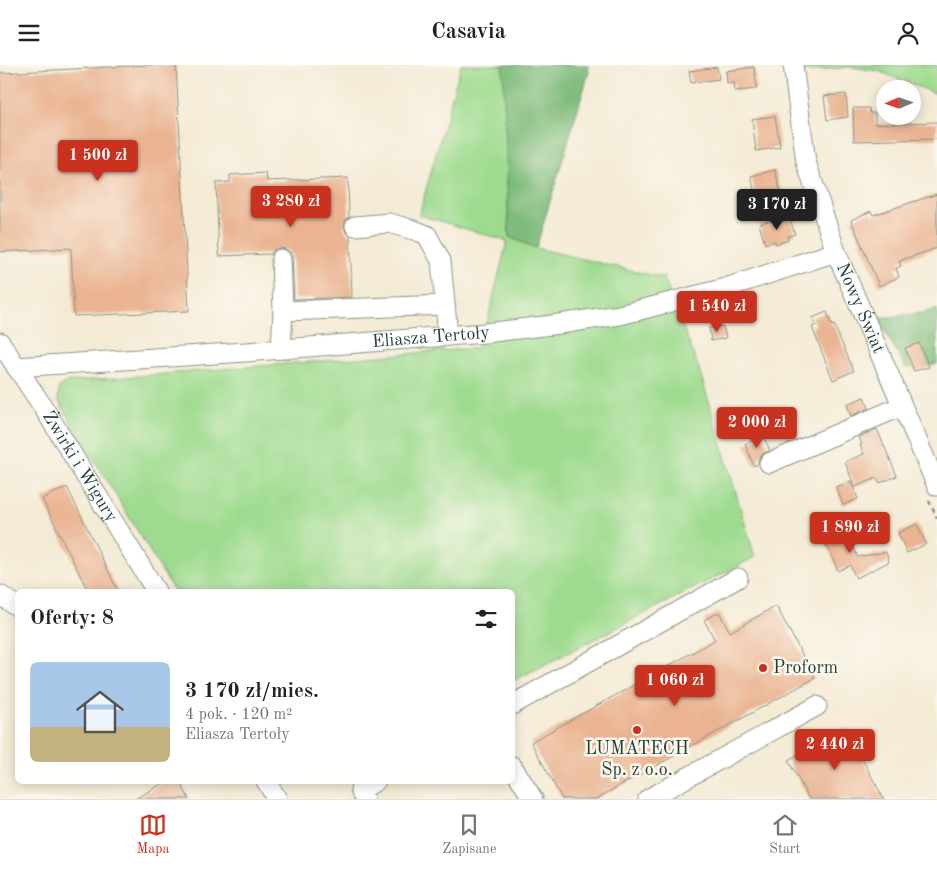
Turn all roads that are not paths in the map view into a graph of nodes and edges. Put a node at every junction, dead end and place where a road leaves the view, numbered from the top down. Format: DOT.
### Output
graph roads {
  1 [pos="793,65"];
  2 [pos="355,226"];
  3 [pos="836,252"];
  4 [pos="280,259"];
  5 [pos="445,305"];
  6 [pos="283,311"];
  7 [pos="448,336"];
  8 [pos="0,342"];
  9 [pos="281,349"];
  10 [pos="16,367"];
  11 [pos="902,406"];
  12 [pos="769,463"];
  13 [pos="937,486"];
  14 [pos="738,578"];
  15 [pos="155,589"];
  16 [pos="0,595"];
  17 [pos="15,605"];
  18 [pos="515,703"];
  19 [pos="817,705"];
  20 [pos="515,771"];
  21 [pos="268,784"];
  22 [pos="371,784"];
  23 [pos="277,799"];
  24 [pos="364,799"];
  25 [pos="533,799"];
  26 [pos="648,799"];
  1 -- 3 [label="street, Nowy Świat"];
  2 -- 5 [label="street"];
  3 -- 7 [label="street, Eliasza Tertoły"];
  3 -- 11 [label="street, Nowy Świat"];
  4 -- 6 [label="street"];
  5 -- 6 [label="street"];
  5 -- 7 [label="street"];
  6 -- 9 [label="street"];
  7 -- 9 [label="street, Eliasza Tertoły"];
  8 -- 10 [label="street, Żwirki i Wigury"];
  9 -- 10 [label="street, Eliasza Tertoły"];
  10 -- 15 [label="street, Żwirki i Wigury"];
  11 -- 12 [label="street"];
  11 -- 13 [label="street, Nowy Świat"];
  14 -- 18 [label="street"];
  16 -- 17 [label="street"];
  19 -- 26 [label="street"];
  20 -- 25 [label="street"];
  21 -- 23 [label="street"];
  22 -- 24 [label="street"];
}
